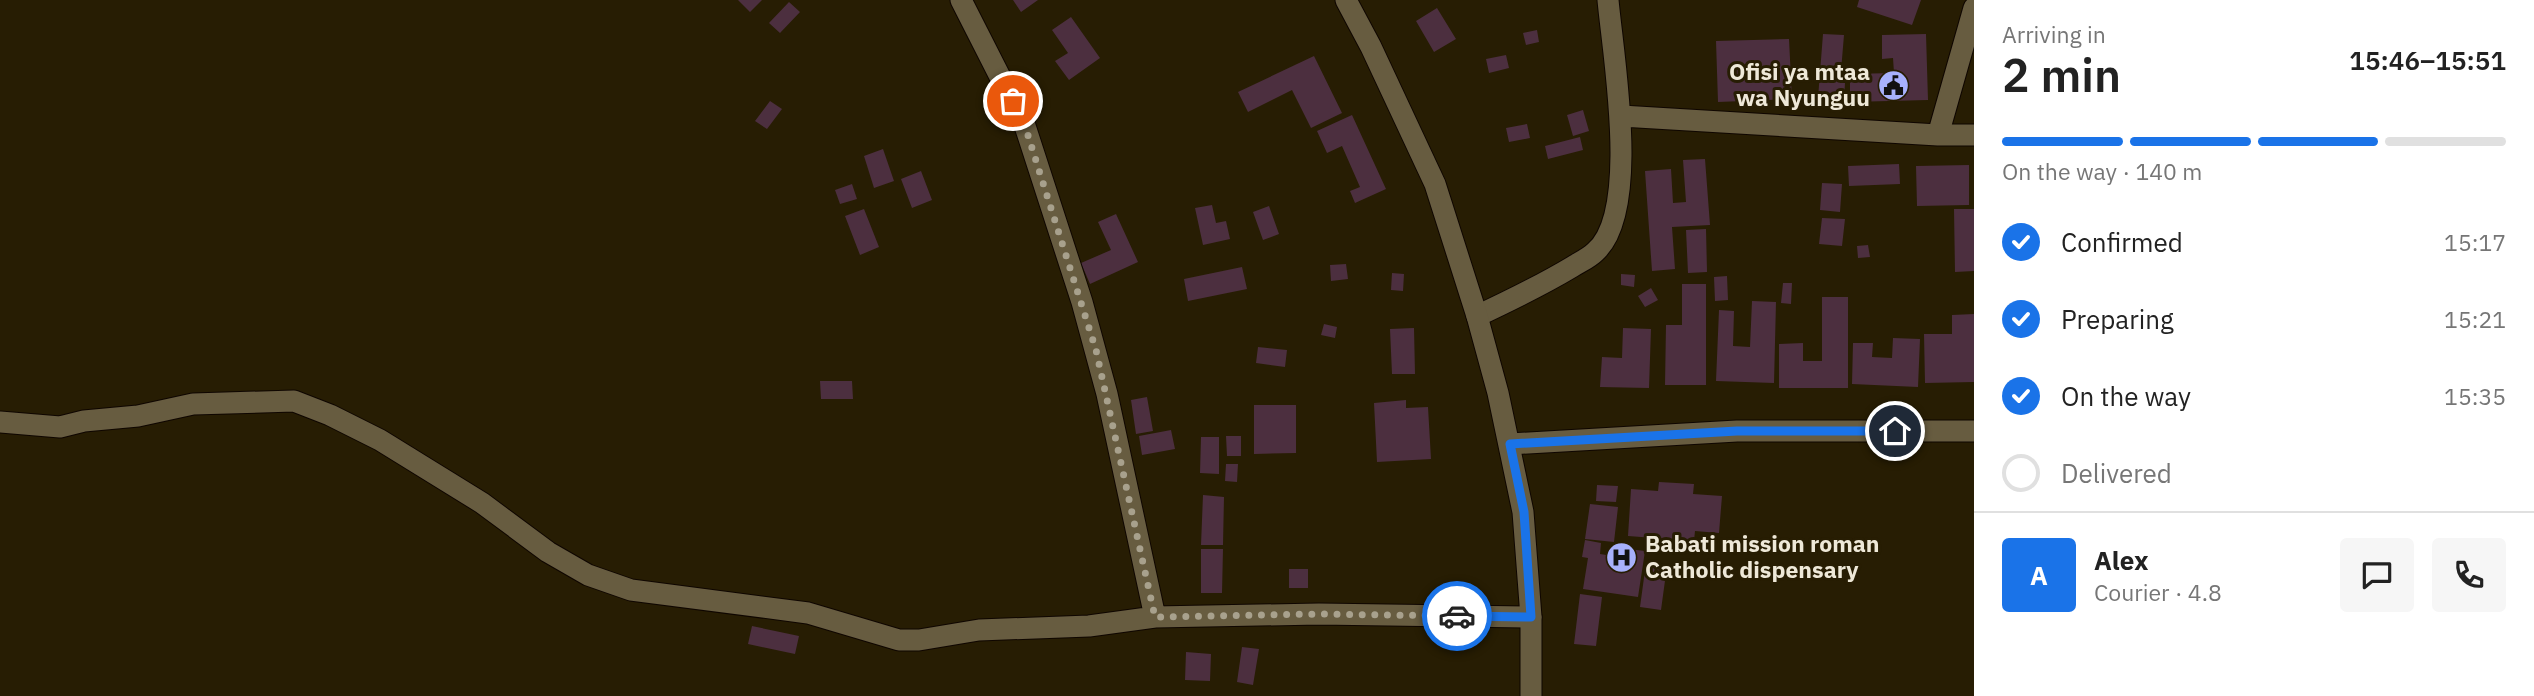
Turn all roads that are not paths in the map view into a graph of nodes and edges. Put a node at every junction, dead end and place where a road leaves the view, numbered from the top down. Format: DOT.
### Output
graph roads {
  1 [pos="961,0"];
  2 [pos="1346,0"];
  3 [pos="1608,0"];
  4 [pos="1974,8"];
  5 [pos="1621,116"];
  6 [pos="1938,135"];
  7 [pos="1974,135"];
  8 [pos="1477,316"];
  9 [pos="0,422"];
  10 [pos="1974,431"];
  11 [pos="1510,444"];
  12 [pos="1155,617"];
  13 [pos="1531,617"];
  14 [pos="1531,696"];
  1 -- 12 [label="street"];
  2 -- 8 [label="street"];
  3 -- 5 [label="street"];
  4 -- 6 [label="street"];
  5 -- 6 [label="street"];
  5 -- 8 [label="street"];
  6 -- 7 [label="street"];
  8 -- 11 [label="street"];
  9 -- 12 [label="street"];
  10 -- 11 [label="street"];
  11 -- 13 [label="street"];
  12 -- 13 [label="street"];
  13 -- 14 [label="street"];
}
